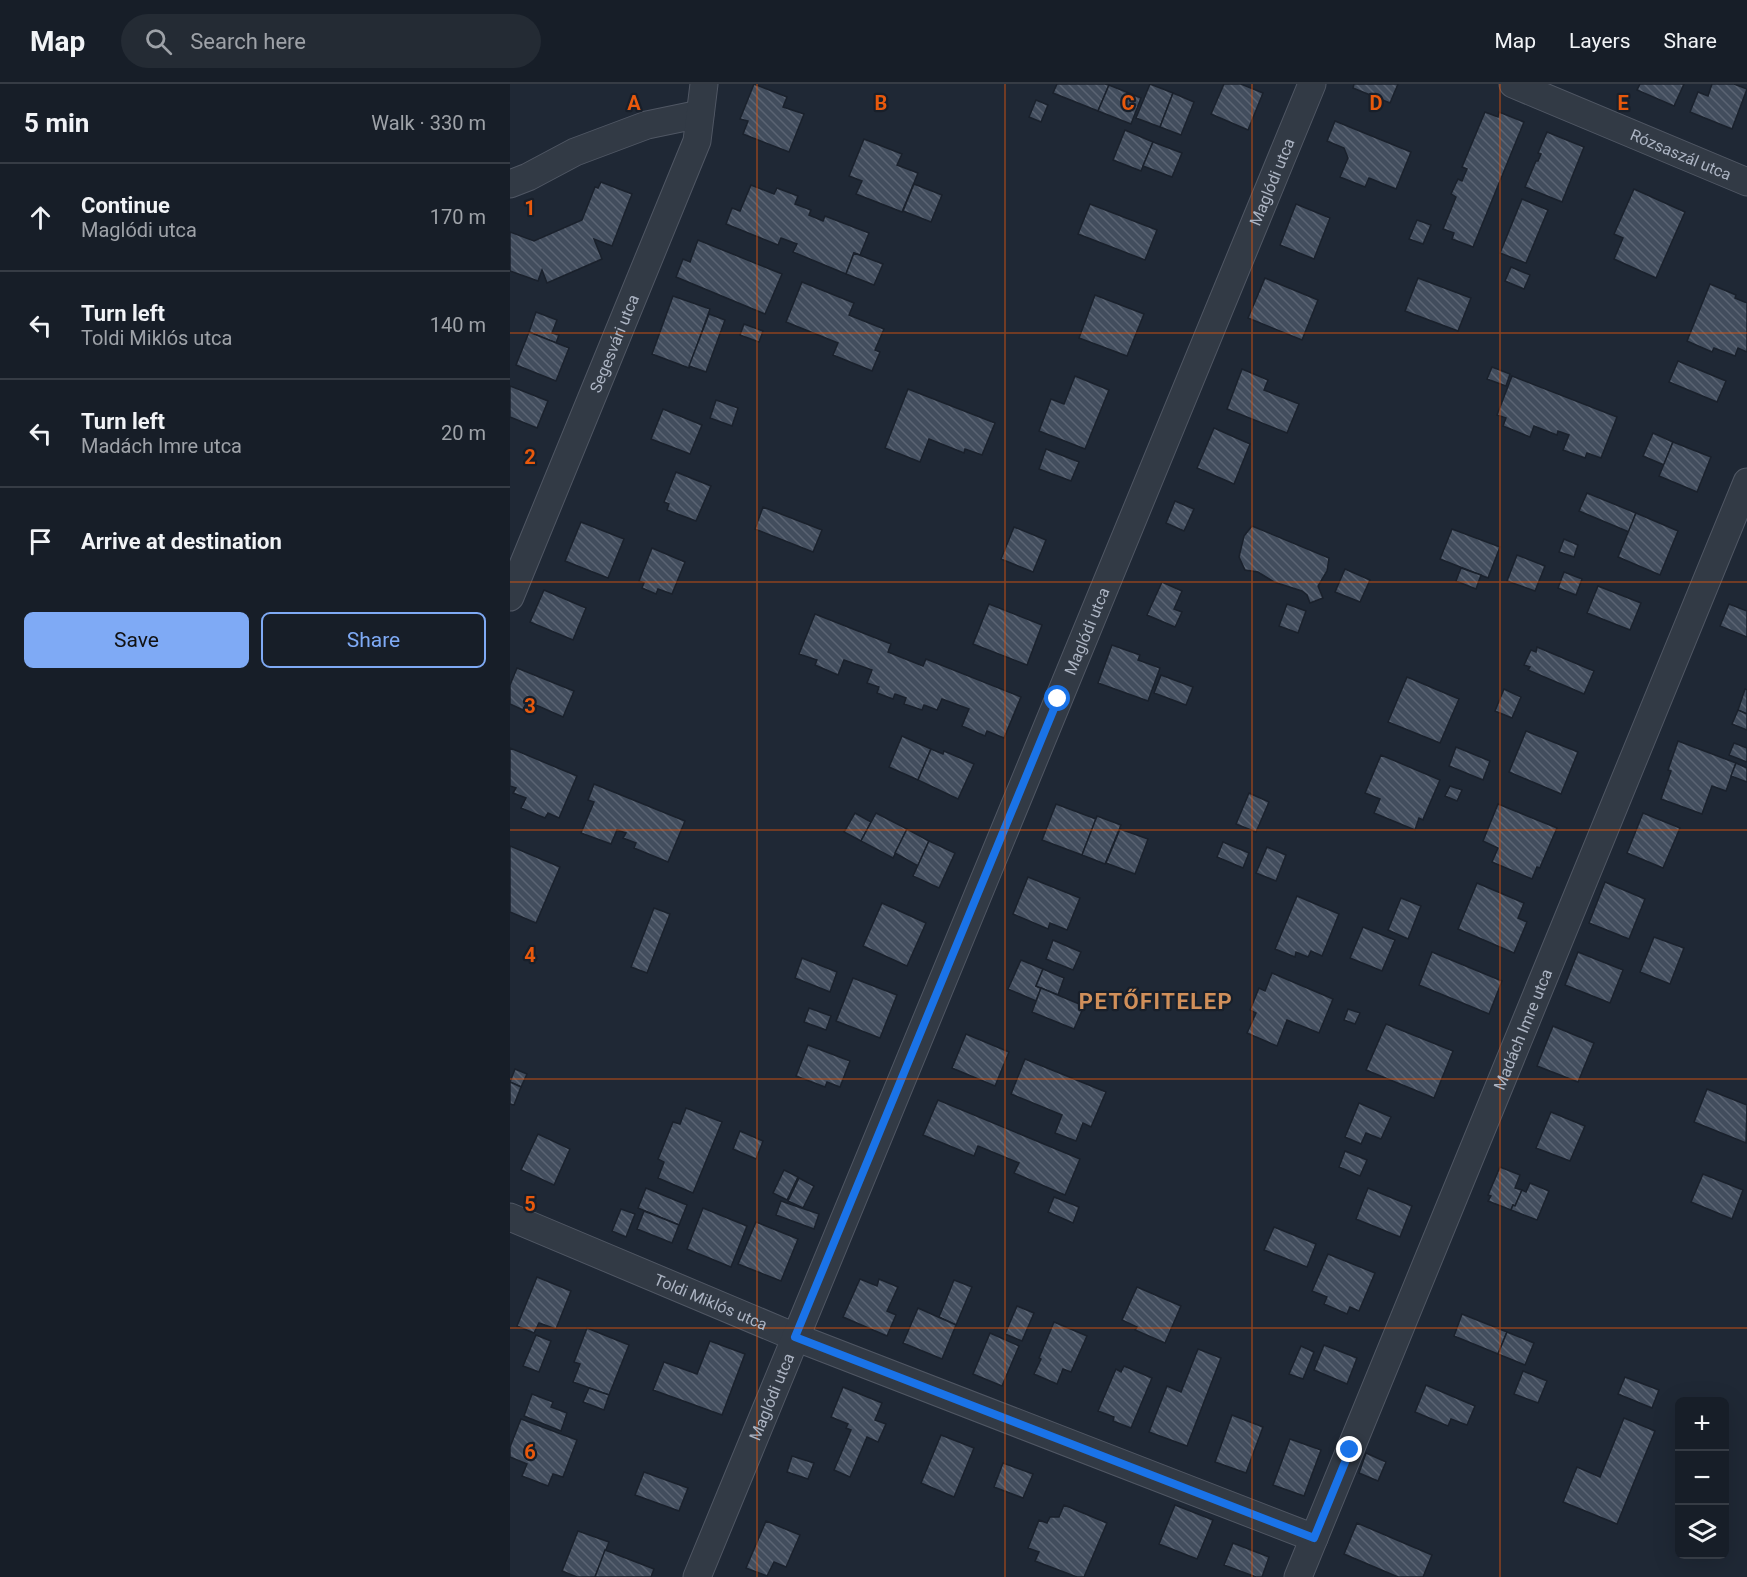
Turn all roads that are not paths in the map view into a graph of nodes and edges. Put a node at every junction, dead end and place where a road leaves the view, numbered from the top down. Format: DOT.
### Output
graph roads {
  1 [pos="704,84"];
  2 [pos="1312,84"];
  3 [pos="1513,84"];
  4 [pos="700,114"];
  5 [pos="1747,182"];
  6 [pos="510,184"];
  7 [pos="1747,482"];
  8 [pos="510,595"];
  9 [pos="510,1217"];
  10 [pos="795,1337"];
  11 [pos="1314,1538"];
  12 [pos="697,1577"];
  13 [pos="1298,1577"];
  1 -- 4 [label="street, Segesvári utca"];
  2 -- 10 [label="street, Maglódi utca"];
  3 -- 5 [label="street, Rózsaszál utca"];
  4 -- 6 [label="street"];
  4 -- 8 [label="street, Segesvári utca"];
  7 -- 11 [label="street, Madách Imre utca"];
  9 -- 10 [label="street, Toldi Miklós utca"];
  10 -- 11 [label="street, Toldi Miklós utca"];
  10 -- 12 [label="street, Maglódi utca"];
  11 -- 13 [label="street, Madách Imre utca"];
}
